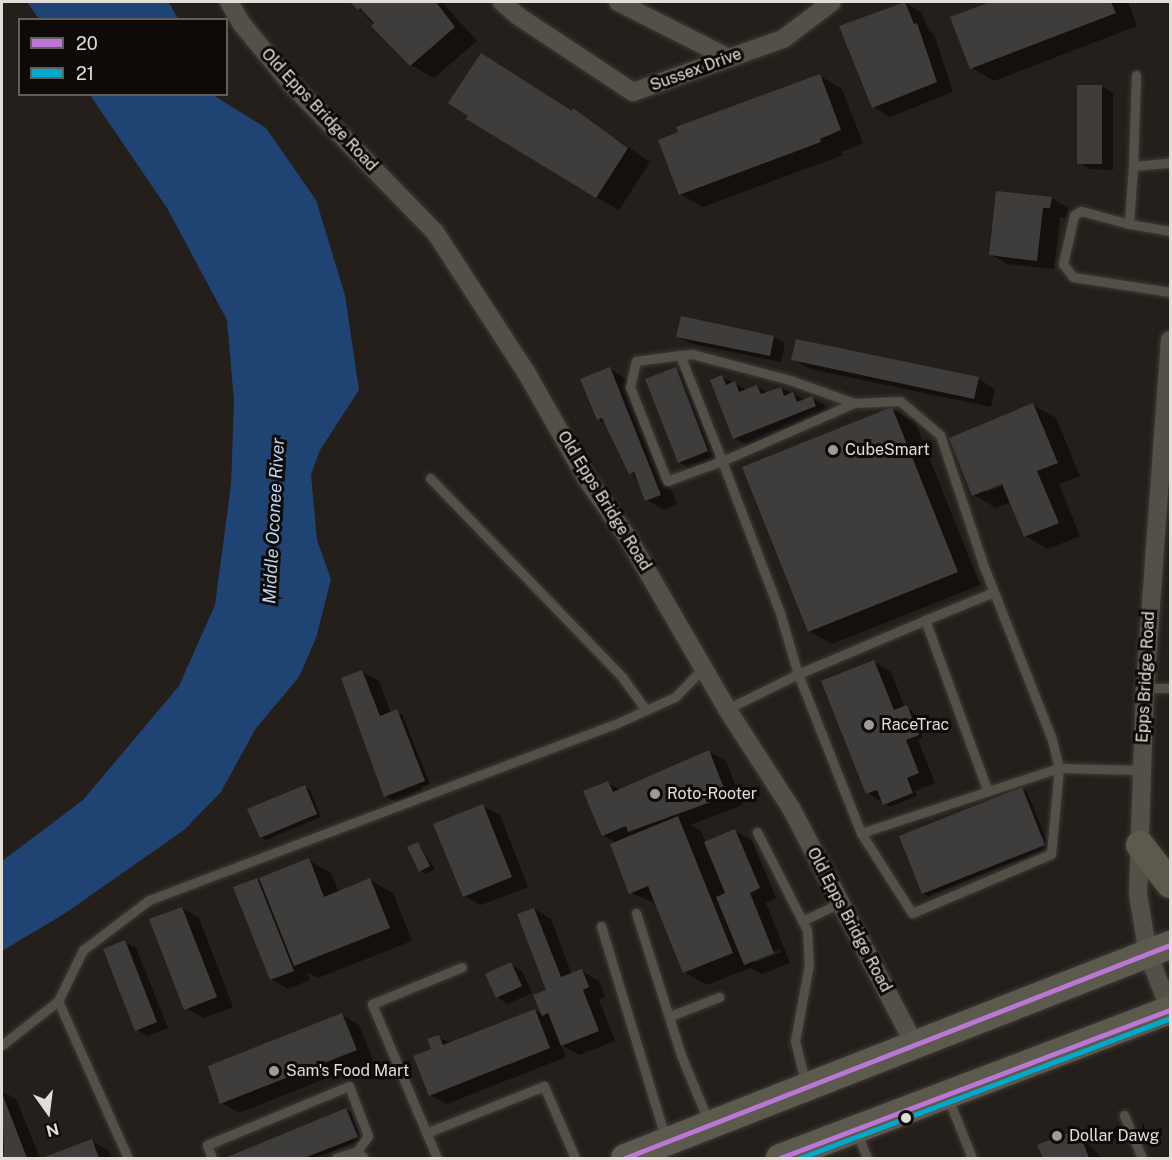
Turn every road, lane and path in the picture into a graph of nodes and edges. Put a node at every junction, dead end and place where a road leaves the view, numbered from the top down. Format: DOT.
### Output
graph roads {
  1 [pos="230,2"];
  2 [pos="502,2"];
  3 [pos="618,2"];
  4 [pos="832,2"];
  5 [pos="729,58"];
  6 [pos="1136,75"];
  7 [pos="1170,163"];
  8 [pos="1133,166"];
  9 [pos="1129,225"];
  10 [pos="1170,231"];
  11 [pos="1170,292"];
  12 [pos="1170,340"];
  13 [pos="680,355"];
  14 [pos="854,403"];
  15 [pos="722,461"];
  16 [pos="1165,472"];
  17 [pos="430,478"];
  18 [pos="1164,507"];
  19 [pos="994,592"];
  20 [pos="925,620"];
  21 [pos="705,666"];
  22 [pos="798,674"];
  23 [pos="1145,688"];
  24 [pos="1170,688"];
  25 [pos="728,709"];
  26 [pos="646,710"];
  27 [pos="1059,768"];
  28 [pos="1141,770"];
  29 [pos="987,789"];
  30 [pos="757,832"];
  31 [pos="861,833"];
  32 [pos="1140,845"];
  33 [pos="1170,884"];
  34 [pos="840,903"];
  35 [pos="636,913"];
  36 [pos="802,921"];
  37 [pos="601,926"];
  38 [pos="1159,950"];
  39 [pos="462,967"];
  40 [pos="719,997"];
  41 [pos="58,1001"];
  42 [pos="1170,1010"];
  43 [pos="670,1016"];
  44 [pos="2,1045"];
  45 [pos="915,1045"];
  46 [pos="807,1087"];
  47 [pos="946,1093"];
  48 [pos="1124,1115"];
  49 [pos="710,1125"];
  50 [pos="855,1128"];
  51 [pos="426,1133"];
  52 [pos="666,1142"];
  53 [pos="357,1150"];
  54 [pos="128,1158"];
  55 [pos="212,1158"];
  56 [pos="336,1158"];
  57 [pos="364,1158"];
  58 [pos="437,1158"];
  59 [pos="575,1158"];
  60 [pos="625,1158"];
  61 [pos="780,1158"];
  62 [pos="867,1158"];
  63 [pos="972,1158"];
  64 [pos="1142,1158"];
  1 -- 21 [label="street, Old Epps Bridge Road"];
  2 -- 5 [label="street, Sussex Drive"];
  3 -- 5 [label="street"];
  4 -- 5 [label="street, Sussex Drive"];
  6 -- 8 [label="lane"];
  7 -- 8 [label="lane"];
  8 -- 9 [label="lane"];
  9 -- 10 [label="lane"];
  9 -- 11 [label="lane"];
  12 -- 16 [label="street, Epps Bridge Road"];
  13 -- 14 [label="lane"];
  13 -- 15 [label="lane"];
  13 -- 15 [label="lane"];
  14 -- 15 [label="lane"];
  14 -- 19 [label="lane"];
  15 -- 22 [label="lane"];
  16 -- 18 [label="street, Epps Bridge Road"];
  17 -- 26 [label="lane"];
  18 -- 23 [label="street, Epps Bridge Road"];
  19 -- 20 [label="lane"];
  19 -- 27 [label="lane"];
  20 -- 22 [label="lane"];
  20 -- 29 [label="lane"];
  21 -- 25 [label="street, Old Epps Bridge Road"];
  21 -- 26 [label="lane"];
  22 -- 25 [label="lane"];
  22 -- 31 [label="lane"];
  23 -- 24 [label="lane"];
  23 -- 28 [label="street, Epps Bridge Road"];
  25 -- 34 [label="street, Old Epps Bridge Road"];
  26 -- 41 [label="lane"];
  27 -- 28 [label="lane"];
  27 -- 29 [label="lane"];
  27 -- 31 [label="lane"];
  28 -- 32 [label="street, Epps Bridge Road"];
  29 -- 31 [label="lane"];
  30 -- 36 [label="lane"];
  32 -- 33 [label="main road"];
  32 -- 38 [label="street, Epps Bridge Road"];
  34 -- 36 [label="lane"];
  34 -- 45 [label="street, Old Epps Bridge Road"];
  35 -- 43 [label="lane"];
  36 -- 46 [label="lane"];
  37 -- 52 [label="lane"];
  38 -- 42 [label="street, Epps Bridge Road"];
  38 -- 45 [label="main road"];
  39 -- 51 [label="lane"];
  40 -- 43 [label="lane"];
  41 -- 44 [label="lane"];
  41 -- 54 [label="lane"];
  42 -- 47 [label="main road"];
  43 -- 49 [label="lane"];
  45 -- 46 [label="main road"];
  46 -- 49 [label="main road"];
  47 -- 50 [label="main road"];
  47 -- 63 [label="lane"];
  48 -- 64 [label="lane"];
  49 -- 52 [label="main road"];
  50 -- 61 [label="main road"];
  50 -- 62 [label="lane"];
  51 -- 58 [label="lane"];
  51 -- 59 [label="lane"];
  52 -- 60 [label="main road"];
  53 -- 55 [label="lane"];
  53 -- 56 [label="lane"];
  53 -- 57 [label="lane"];
}
